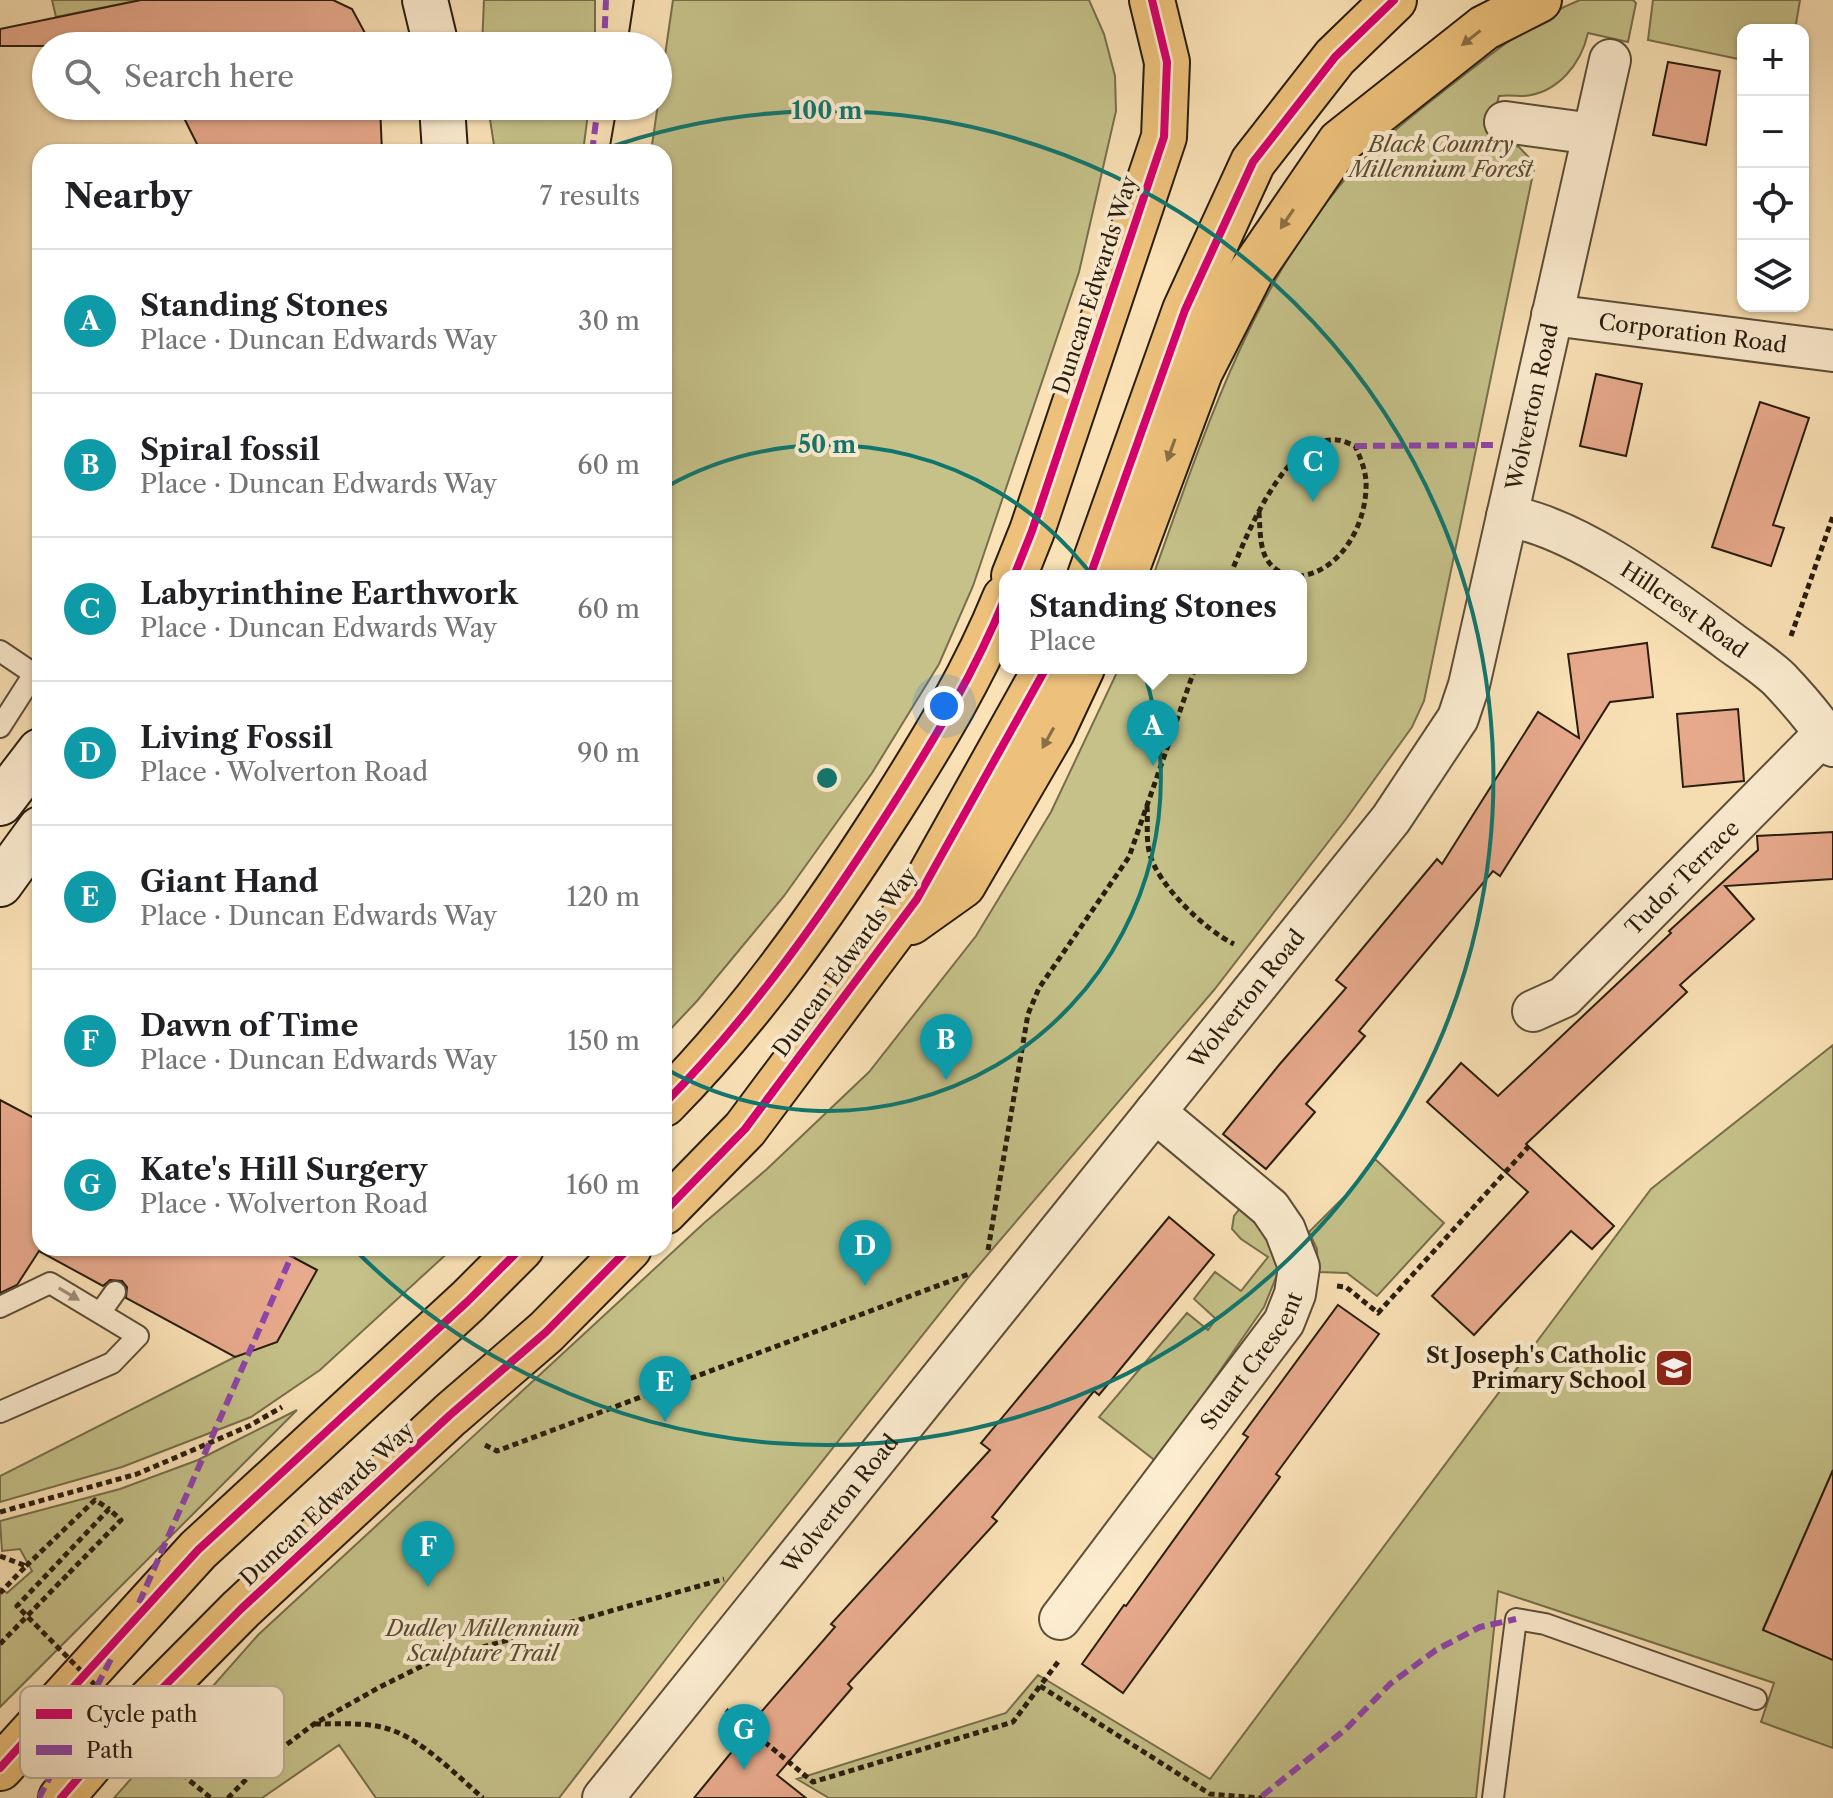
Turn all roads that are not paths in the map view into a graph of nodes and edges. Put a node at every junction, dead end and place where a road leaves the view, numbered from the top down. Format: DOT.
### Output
graph roads {
  1 [pos="425,0"];
  2 [pos="444,0"];
  3 [pos="1152,0"];
  4 [pos="1394,0"];
  5 [pos="1539,0"];
  6 [pos="433,32"];
  7 [pos="439,32"];
  8 [pos="1610,60"];
  9 [pos="443,120"];
  10 [pos="1505,122"];
  11 [pos="1593,134"];
  12 [pos="444,144"];
  13 [pos="1552,315"];
  14 [pos="1833,351"];
  15 [pos="1507,516"];
  16 [pos="1016,570"];
  17 [pos="1092,570"];
  18 [pos="1126,570"];
  19 [pos="999,613"];
  20 [pos="1,654"];
  21 [pos="32,673"];
  22 [pos="1043,674"];
  23 [pos="1079,674"];
  24 [pos="32,683"];
  25 [pos="0,727"];
  26 [pos="1829,739"];
  27 [pos="32,760"];
  28 [pos="4,790"];
  29 [pos="32,840"];
  30 [pos="0,884"];
  31 [pos="887,939"];
  32 [pos="1533,1011"];
  33 [pos="672,1096"];
  34 [pos="1155,1112"];
  35 [pos="672,1204"];
  36 [pos="513,1256"];
  37 [pos="621,1256"];
  38 [pos="115,1292"];
  39 [pos="0,1307"];
  40 [pos="100,1313"];
  41 [pos="0,1412"];
  42 [pos="1060,1619"];
  43 [pos="74,1686"];
  44 [pos="165,1686"];
  45 [pos="1756,1699"];
  46 [pos="20,1746"];
  47 [pos="0,1768"];
  48 [pos="78,1778"];
  49 [pos="61,1798"];
  50 [pos="603,1798"];
  51 [pos="1493,1798"];
  1 -- 6 [label="main road"];
  2 -- 7 [label="main road"];
  3 -- 16 [label="highway, Duncan Edwards Way"];
  4 -- 17 [label="highway"];
  5 -- 18 [label="highway, one-way"];
  8 -- 11 [label="street, Wolverton Road"];
  9 -- 12 [label="main road"];
  10 -- 11 [label="street"];
  11 -- 13 [label="street, Wolverton Road"];
  13 -- 14 [label="street, Corporation Road"];
  13 -- 15 [label="street, Wolverton Road"];
  15 -- 26 [label="street, Hillcrest Road"];
  15 -- 34 [label="street, Wolverton Road"];
  19 -- 33 [label="highway"];
  20 -- 21 [label="lane"];
  22 -- 31 [label="highway, Duncan Edwards Way"];
  23 -- 31 [label="highway, one-way"];
  24 -- 25 [label="lane"];
  26 -- 32 [label="street, Tudor Terrace"];
  27 -- 28 [label="main road"];
  29 -- 30 [label="main road"];
  31 -- 35 [label="highway, Duncan Edwards Way"];
  34 -- 42 [label="street, Stuart Crescent"];
  34 -- 50 [label="street, Wolverton Road"];
  36 -- 43 [label="highway"];
  37 -- 44 [label="highway, Duncan Edwards Way"];
  38 -- 40 [label="lane"];
  39 -- 40 [label="lane, one-way"];
  40 -- 41 [label="lane"];
  45 -- 51 [label="lane"];
  46 -- 47 [label="highway"];
  48 -- 49 [label="highway, Duncan Edwards Way"];
}
